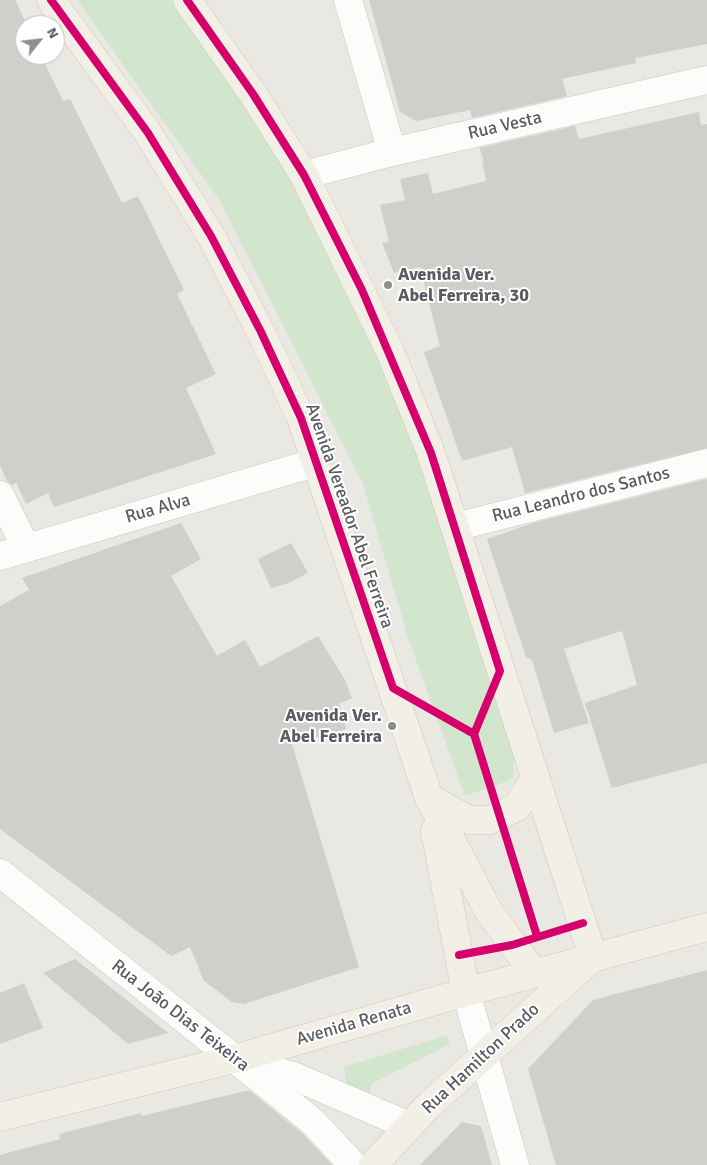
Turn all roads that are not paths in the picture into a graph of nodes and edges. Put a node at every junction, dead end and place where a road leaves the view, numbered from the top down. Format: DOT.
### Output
graph roads {
  1 [pos="51,0"];
  2 [pos="187,0"];
  3 [pos="348,0"];
  4 [pos="707,80"];
  5 [pos="392,152"];
  6 [pos="304,175"];
  7 [pos="317,462"];
  8 [pos="707,463"];
  9 [pos="0,495"];
  10 [pos="455,527"];
  11 [pos="26,548"];
  12 [pos="0,556"];
  13 [pos="536,778"];
  14 [pos="429,798"];
  15 [pos="0,873"];
  16 [pos="707,927"];
  17 [pos="593,957"];
  18 [pos="534,973"];
  19 [pos="466,992"];
  20 [pos="484,1055"];
  21 [pos="234,1059"];
  22 [pos="0,1117"];
  23 [pos="409,1126"];
  24 [pos="353,1165"];
  25 [pos="373,1165"];
  26 [pos="515,1165"];
  1 -- 7 [label="main road, Avenida Vereador Abel Ferreira"];
  2 -- 6 [label="main road"];
  3 -- 5 [label="street"];
  4 -- 5 [label="street, Rua Vesta"];
  5 -- 6 [label="street, Rua Vesta"];
  6 -- 10 [label="main road"];
  7 -- 11 [label="street, Rua Alva"];
  7 -- 14 [label="main road, Avenida Vereador Abel Ferreira"];
  8 -- 10 [label="street, Rua Leandro dos Santos"];
  9 -- 11 [label="street"];
  10 -- 13 [label="main road"];
  11 -- 12 [label="street, Rua Alva"];
  13 -- 14 [label="main road"];
  13 -- 17 [label="main road"];
  14 -- 18 [label="main road, Avenida Vereador Abel Ferreira"];
  14 -- 19 [label="main road"];
  15 -- 21 [label="street, Rua João Dias Teixeira"];
  16 -- 17 [label="main road, Avenida Renata"];
  17 -- 18 [label="main road, Avenida Renata"];
  17 -- 20 [label="main road, Rua Hamilton Prado"];
  18 -- 19 [label="main road, Avenida Renata"];
  19 -- 20 [label="street"];
  19 -- 21 [label="main road, Avenida Renata"];
  20 -- 23 [label="main road, Rua Hamilton Prado"];
  20 -- 26 [label="street"];
  21 -- 22 [label="main road, Avenida Renata"];
  21 -- 23 [label="street"];
  21 -- 24 [label="street, Rua João Dias Teixeira"];
  23 -- 25 [label="main road, Rua Hamilton Prado"];
}
